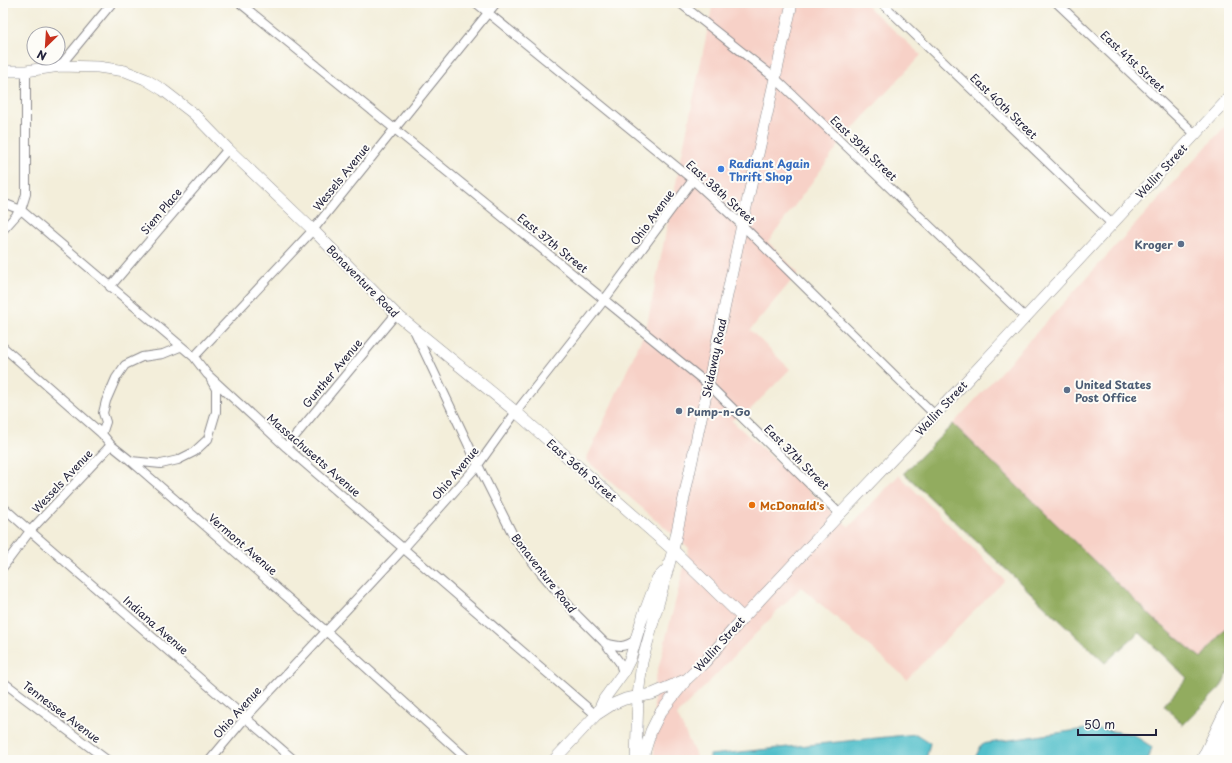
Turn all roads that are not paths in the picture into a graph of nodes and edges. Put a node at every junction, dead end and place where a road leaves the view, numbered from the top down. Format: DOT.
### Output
graph roads {
  1 [pos="112,3"];
  2 [pos="240,3"];
  3 [pos="476,3"];
  4 [pos="496,3"];
  5 [pos="680,3"];
  6 [pos="792,3"];
  7 [pos="882,3"];
  8 [pos="1057,3"];
  9 [pos="488,13"];
  10 [pos="66,59"];
  11 [pos="60,66"];
  12 [pos="3,71"];
  13 [pos="26,71"];
  14 [pos="775,78"];
  15 [pos="1229,98"];
  16 [pos="393,129"];
  17 [pos="1195,134"];
  18 [pos="228,149"];
  19 [pos="693,180"];
  20 [pos="3,203"];
  21 [pos="21,210"];
  22 [pos="1112,224"];
  23 [pos="742,225"];
  24 [pos="3,230"];
  25 [pos="312,230"];
  26 [pos="110,287"];
  27 [pos="605,299"];
  28 [pos="396,314"];
  29 [pos="1026,318"];
  30 [pos="415,331"];
  31 [pos="180,346"];
  32 [pos="3,347"];
  33 [pos="194,357"];
  34 [pos="207,374"];
  35 [pos="709,385"];
  36 [pos="516,412"];
  37 [pos="935,415"];
  38 [pos="102,434"];
  39 [pos="111,445"];
  40 [pos="286,446"];
  41 [pos="131,461"];
  42 [pos="478,465"];
  43 [pos="3,506"];
  44 [pos="840,514"];
  45 [pos="30,531"];
  46 [pos="404,548"];
  47 [pos="673,550"];
  48 [pos="3,567"];
  49 [pos="668,568"];
  50 [pos="743,618"];
  51 [pos="326,632"];
  52 [pos="636,640"];
  53 [pos="606,643"];
  54 [pos="623,673"];
  55 [pos="687,679"];
  56 [pos="3,682"];
  57 [pos="638,696"];
  58 [pos="1229,708"];
  59 [pos="596,715"];
  60 [pos="246,717"];
  61 [pos="1229,736"];
  62 [pos="107,760"];
  63 [pos="210,760"];
  64 [pos="294,760"];
  65 [pos="468,760"];
  66 [pos="554,760"];
  67 [pos="636,760"];
  68 [pos="642,760"];
  69 [pos="1204,760"];
  70 [pos="1217,760"];
  1 -- 10 [label="street"];
  2 -- 16 [label="street, East 37th Street"];
  3 -- 9 [label="street, East 38th Street"];
  4 -- 9 [label="street, Wessels Avenue"];
  5 -- 14 [label="street, East 39th Street"];
  6 -- 14 [label="main road, Skidaway Road"];
  7 -- 22 [label="street, East 40th Street"];
  8 -- 17 [label="street, East 41st Street"];
  9 -- 16 [label="street, Wessels Avenue"];
  9 -- 19 [label="street, East 38th Street"];
  11 -- 13 [label="main road, Bonaventure Road"];
  11 -- 18 [label="main road, Bonaventure Road"];
  12 -- 13 [label="main road, Bonaventure Road"];
  13 -- 21 [label="street"];
  14 -- 23 [label="main road, Skidaway Road"];
  14 -- 29 [label="street, East 39th Street"];
  15 -- 17 [label="main road, Wallin Street"];
  16 -- 25 [label="street, Wessels Avenue"];
  16 -- 27 [label="street, East 37th Street"];
  17 -- 22 [label="main road, Wallin Street"];
  18 -- 25 [label="main road, Bonaventure Road"];
  18 -- 26 [label="street, Siem Place"];
  19 -- 23 [label="street, East 38th Street"];
  19 -- 27 [label="street, Ohio Avenue"];
  20 -- 21 [label="street, Massachusetts Avenue"];
  21 -- 24 [label="street"];
  21 -- 26 [label="street, Massachusetts Avenue"];
  22 -- 29 [label="main road, Wallin Street"];
  23 -- 35 [label="main road, Skidaway Road"];
  23 -- 37 [label="street, East 38th Street"];
  25 -- 28 [label="main road, Bonaventure Road"];
  25 -- 33 [label="street, Wessels Avenue"];
  26 -- 31 [label="street, Massachusetts Avenue"];
  27 -- 35 [label="street, East 37th Street"];
  27 -- 36 [label="street, Ohio Avenue"];
  28 -- 30 [label="main road, Bonaventure Road"];
  28 -- 40 [label="street, Gunther Avenue"];
  29 -- 37 [label="main road, Wallin Street"];
  30 -- 36 [label="main road, East 36th Street"];
  30 -- 42 [label="street, Bonaventure Road"];
  31 -- 33 [label="street, Massachusetts Avenue"];
  31 -- 38 [label="street"];
  32 -- 38 [label="street, Vermont Avenue"];
  33 -- 34 [label="street, Massachusetts Avenue"];
  34 -- 40 [label="street, Massachusetts Avenue"];
  34 -- 41 [label="street"];
  35 -- 44 [label="street, East 37th Street"];
  35 -- 47 [label="main road, Skidaway Road"];
  36 -- 42 [label="street, Ohio Avenue"];
  36 -- 47 [label="main road, East 36th Street"];
  37 -- 44 [label="main road, Wallin Street"];
  38 -- 39 [label="street, Vermont Avenue"];
  39 -- 41 [label="street, Vermont Avenue"];
  39 -- 45 [label="street, Wessels Avenue"];
  40 -- 46 [label="street, Massachusetts Avenue"];
  41 -- 51 [label="street, Vermont Avenue"];
  42 -- 46 [label="street, Ohio Avenue"];
  42 -- 53 [label="street, Bonaventure Road"];
  43 -- 45 [label="street, Indiana Avenue"];
  44 -- 50 [label="main road, Wallin Street"];
  45 -- 48 [label="street, Wessels Avenue"];
  45 -- 60 [label="street, Indiana Avenue"];
  46 -- 51 [label="street, Ohio Avenue"];
  46 -- 59 [label="street, Massachusetts Avenue"];
  47 -- 49 [label="main road, Skidaway Road"];
  47 -- 50 [label="main road, East 36th Street"];
  49 -- 52 [label="main road"];
  49 -- 57 [label="main road, Skidaway Road"];
  50 -- 55 [label="main road, Wallin Street"];
  51 -- 60 [label="street, Ohio Avenue"];
  51 -- 65 [label="street, Vermont Avenue"];
  52 -- 53 [label="street"];
  52 -- 54 [label="main road"];
  53 -- 54 [label="street, Bonaventure Road"];
  54 -- 59 [label="main road"];
  55 -- 57 [label="main road, Wallin Street"];
  55 -- 68 [label="main road"];
  56 -- 62 [label="street, Tennessee Avenue"];
  57 -- 59 [label="main road, Wallin Street"];
  57 -- 67 [label="main road, Skidaway Road"];
  58 -- 69 [label="highway"];
  59 -- 66 [label="main road"];
  60 -- 63 [label="street, Ohio Avenue"];
  60 -- 64 [label="street, Indiana Avenue"];
  61 -- 70 [label="highway"];
}
